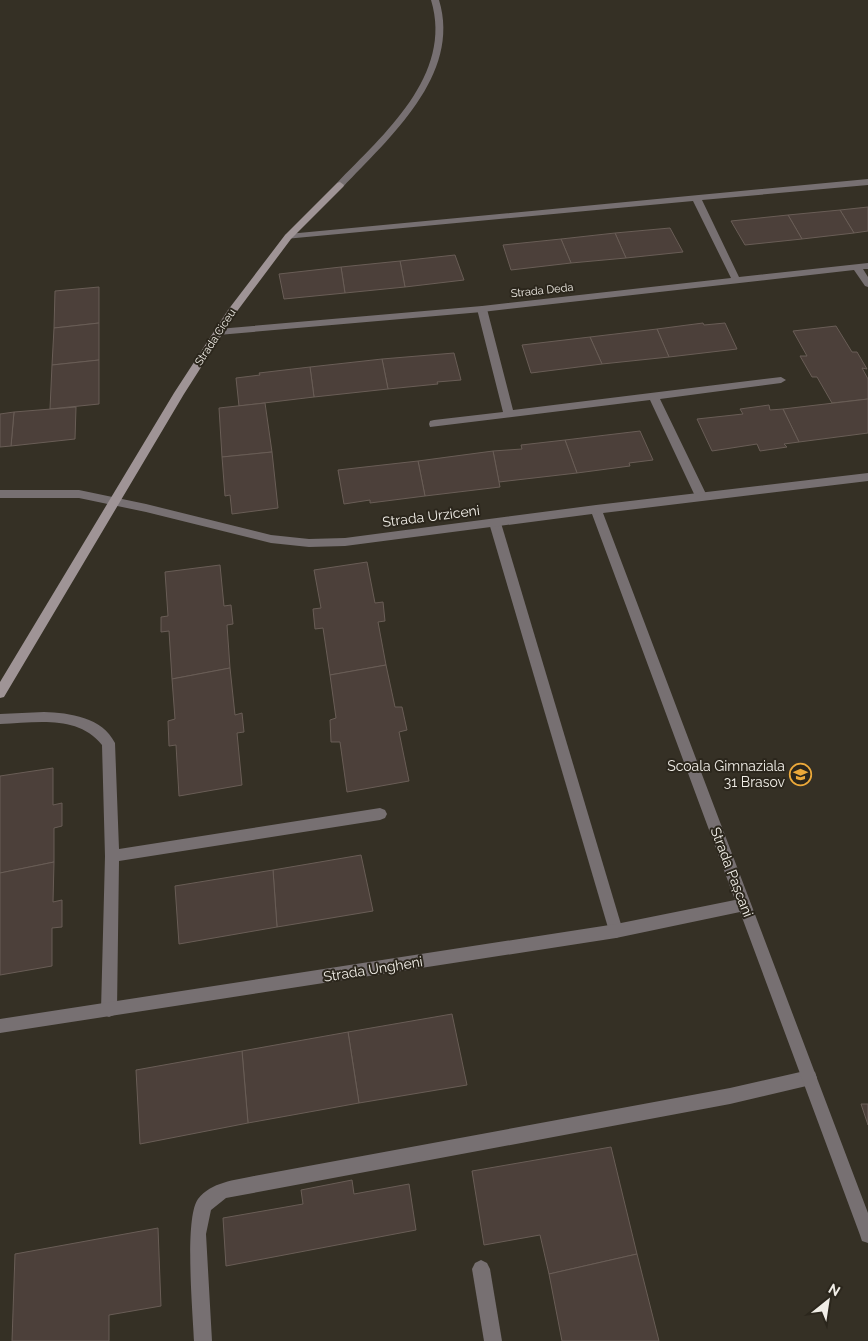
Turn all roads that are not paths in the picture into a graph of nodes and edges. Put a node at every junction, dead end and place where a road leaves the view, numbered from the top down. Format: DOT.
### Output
graph roads {
  1 [pos="435,0"];
  2 [pos="868,182"];
  3 [pos="696,198"];
  4 [pos="288,237"];
  5 [pos="868,266"];
  6 [pos="857,267"];
  7 [pos="736,280"];
  8 [pos="868,284"];
  9 [pos="482,309"];
  10 [pos="218,332"];
  11 [pos="781,380"];
  12 [pos="653,396"];
  13 [pos="509,415"];
  14 [pos="434,424"];
  15 [pos="868,477"];
  16 [pos="0,494"];
  17 [pos="701,496"];
  18 [pos="114,501"];
  19 [pos="596,509"];
  20 [pos="496,523"];
  21 [pos="0,693"];
  22 [pos="0,718"];
  23 [pos="380,814"];
  24 [pos="112,856"];
  25 [pos="744,905"];
  26 [pos="616,931"];
  27 [pos="109,1010"];
  28 [pos="0,1026"];
  29 [pos="809,1078"];
  30 [pos="868,1234"];
  31 [pos="481,1269"];
  32 [pos="203,1341"];
  33 [pos="493,1341"];
  1 -- 4 [label="street, Strada Ciceu"];
  2 -- 3 [label="street"];
  3 -- 4 [label="street"];
  3 -- 7 [label="street"];
  4 -- 10 [label="street, Strada Ciceu"];
  5 -- 6 [label="street, Strada Deda"];
  6 -- 7 [label="street, Strada Deda"];
  6 -- 8 [label="street"];
  7 -- 9 [label="street, Strada Deda"];
  9 -- 10 [label="street, Strada Deda"];
  9 -- 13 [label="street"];
  10 -- 18 [label="street, Strada Ciceu"];
  11 -- 12 [label="street"];
  12 -- 13 [label="street"];
  12 -- 17 [label="street"];
  13 -- 14 [label="street"];
  15 -- 17 [label="street, Strada Urziceni"];
  16 -- 18 [label="street, Strada Urziceni"];
  17 -- 19 [label="street, Strada Urziceni"];
  18 -- 20 [label="street, Strada Urziceni"];
  18 -- 21 [label="street, Strada Ciceu"];
  19 -- 20 [label="street, Strada Urziceni"];
  19 -- 25 [label="street, Strada Pașcani"];
  20 -- 26 [label="street"];
  22 -- 24 [label="street"];
  23 -- 24 [label="street"];
  24 -- 27 [label="street"];
  25 -- 26 [label="street, Strada Ungheni"];
  25 -- 29 [label="street, Strada Pașcani"];
  26 -- 27 [label="street, Strada Ungheni"];
  27 -- 28 [label="street, Strada Ungheni"];
  29 -- 30 [label="street, Strada Pașcani"];
  29 -- 32 [label="street"];
  31 -- 33 [label="street"];
}
